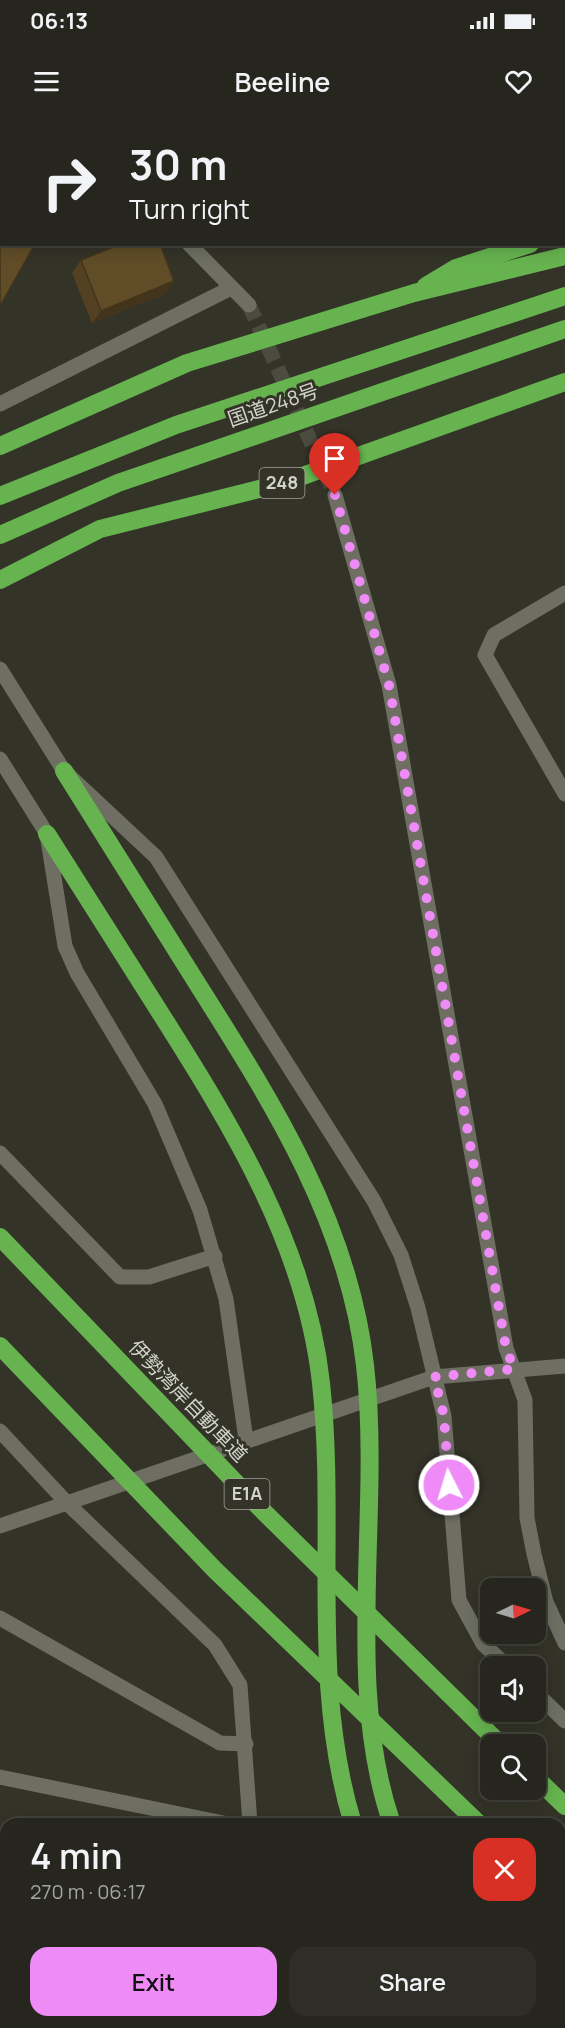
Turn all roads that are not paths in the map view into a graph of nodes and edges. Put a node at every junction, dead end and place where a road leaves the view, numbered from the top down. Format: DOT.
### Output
graph roads {
  1 [pos="191,246"];
  2 [pos="524,246"];
  3 [pos="565,256"];
  4 [pos="231,288"];
  5 [pos="414,293"];
  6 [pos="565,296"];
  7 [pos="249,305"];
  8 [pos="565,329"];
  9 [pos="565,382"];
  10 [pos="0,404"];
  11 [pos="0,446"];
  12 [pos="335,495"];
  13 [pos="0,496"];
  14 [pos="0,535"];
  15 [pos="0,580"];
  16 [pos="565,594"];
  17 [pos="0,669"];
  18 [pos="0,759"];
  19 [pos="64,771"];
  20 [pos="565,794"];
  21 [pos="47,834"];
  22 [pos="0,1153"];
  23 [pos="0,1237"];
  24 [pos="214,1256"];
  25 [pos="0,1346"];
  26 [pos="565,1366"];
  27 [pos="514,1369"];
  28 [pos="434,1377"];
  29 [pos="0,1431"];
  30 [pos="246,1440"];
  31 [pos="68,1504"];
  32 [pos="0,1526"];
  33 [pos="0,1618"];
  34 [pos="565,1643"];
  35 [pos="496,1656"];
  36 [pos="546,1703"];
  37 [pos="565,1721"];
  38 [pos="490,1734"];
  39 [pos="246,1744"];
  40 [pos="0,1777"];
  41 [pos="546,1788"];
  42 [pos="565,1806"];
  43 [pos="199,1818"];
  44 [pos="250,1818"];
  45 [pos="352,1818"];
  46 [pos="391,1818"];
  47 [pos="473,1818"];
  1 -- 4 [label="street"];
  2 -- 5 [label="highway"];
  3 -- 5 [label="highway"];
  4 -- 7 [label="street"];
  4 -- 10 [label="street"];
  5 -- 11 [label="highway"];
  6 -- 13 [label="highway, 国道248号"];
  8 -- 14 [label="highway, 国道248号"];
  9 -- 15 [label="highway, 248"];
  12 -- 27 [label="street"];
  16 -- 20 [label="street"];
  17 -- 19 [label="street"];
  18 -- 21 [label="street"];
  19 -- 28 [label="street"];
  19 -- 46 [label="highway"];
  21 -- 24 [label="street"];
  21 -- 45 [label="highway"];
  22 -- 24 [label="street"];
  23 -- 38 [label="highway, 伊勢湾岸自動車道 / E1A"];
  24 -- 30 [label="street"];
  25 -- 47 [label="highway"];
  26 -- 27 [label="street"];
  27 -- 28 [label="street"];
  27 -- 34 [label="street"];
  28 -- 30 [label="street"];
  28 -- 35 [label="street"];
  29 -- 31 [label="street"];
  30 -- 31 [label="street"];
  31 -- 32 [label="street"];
  31 -- 39 [label="street"];
  33 -- 39 [label="street"];
  36 -- 37 [label="street"];
  39 -- 44 [label="street"];
  40 -- 43 [label="street"];
  41 -- 42 [label="highway"];
}
